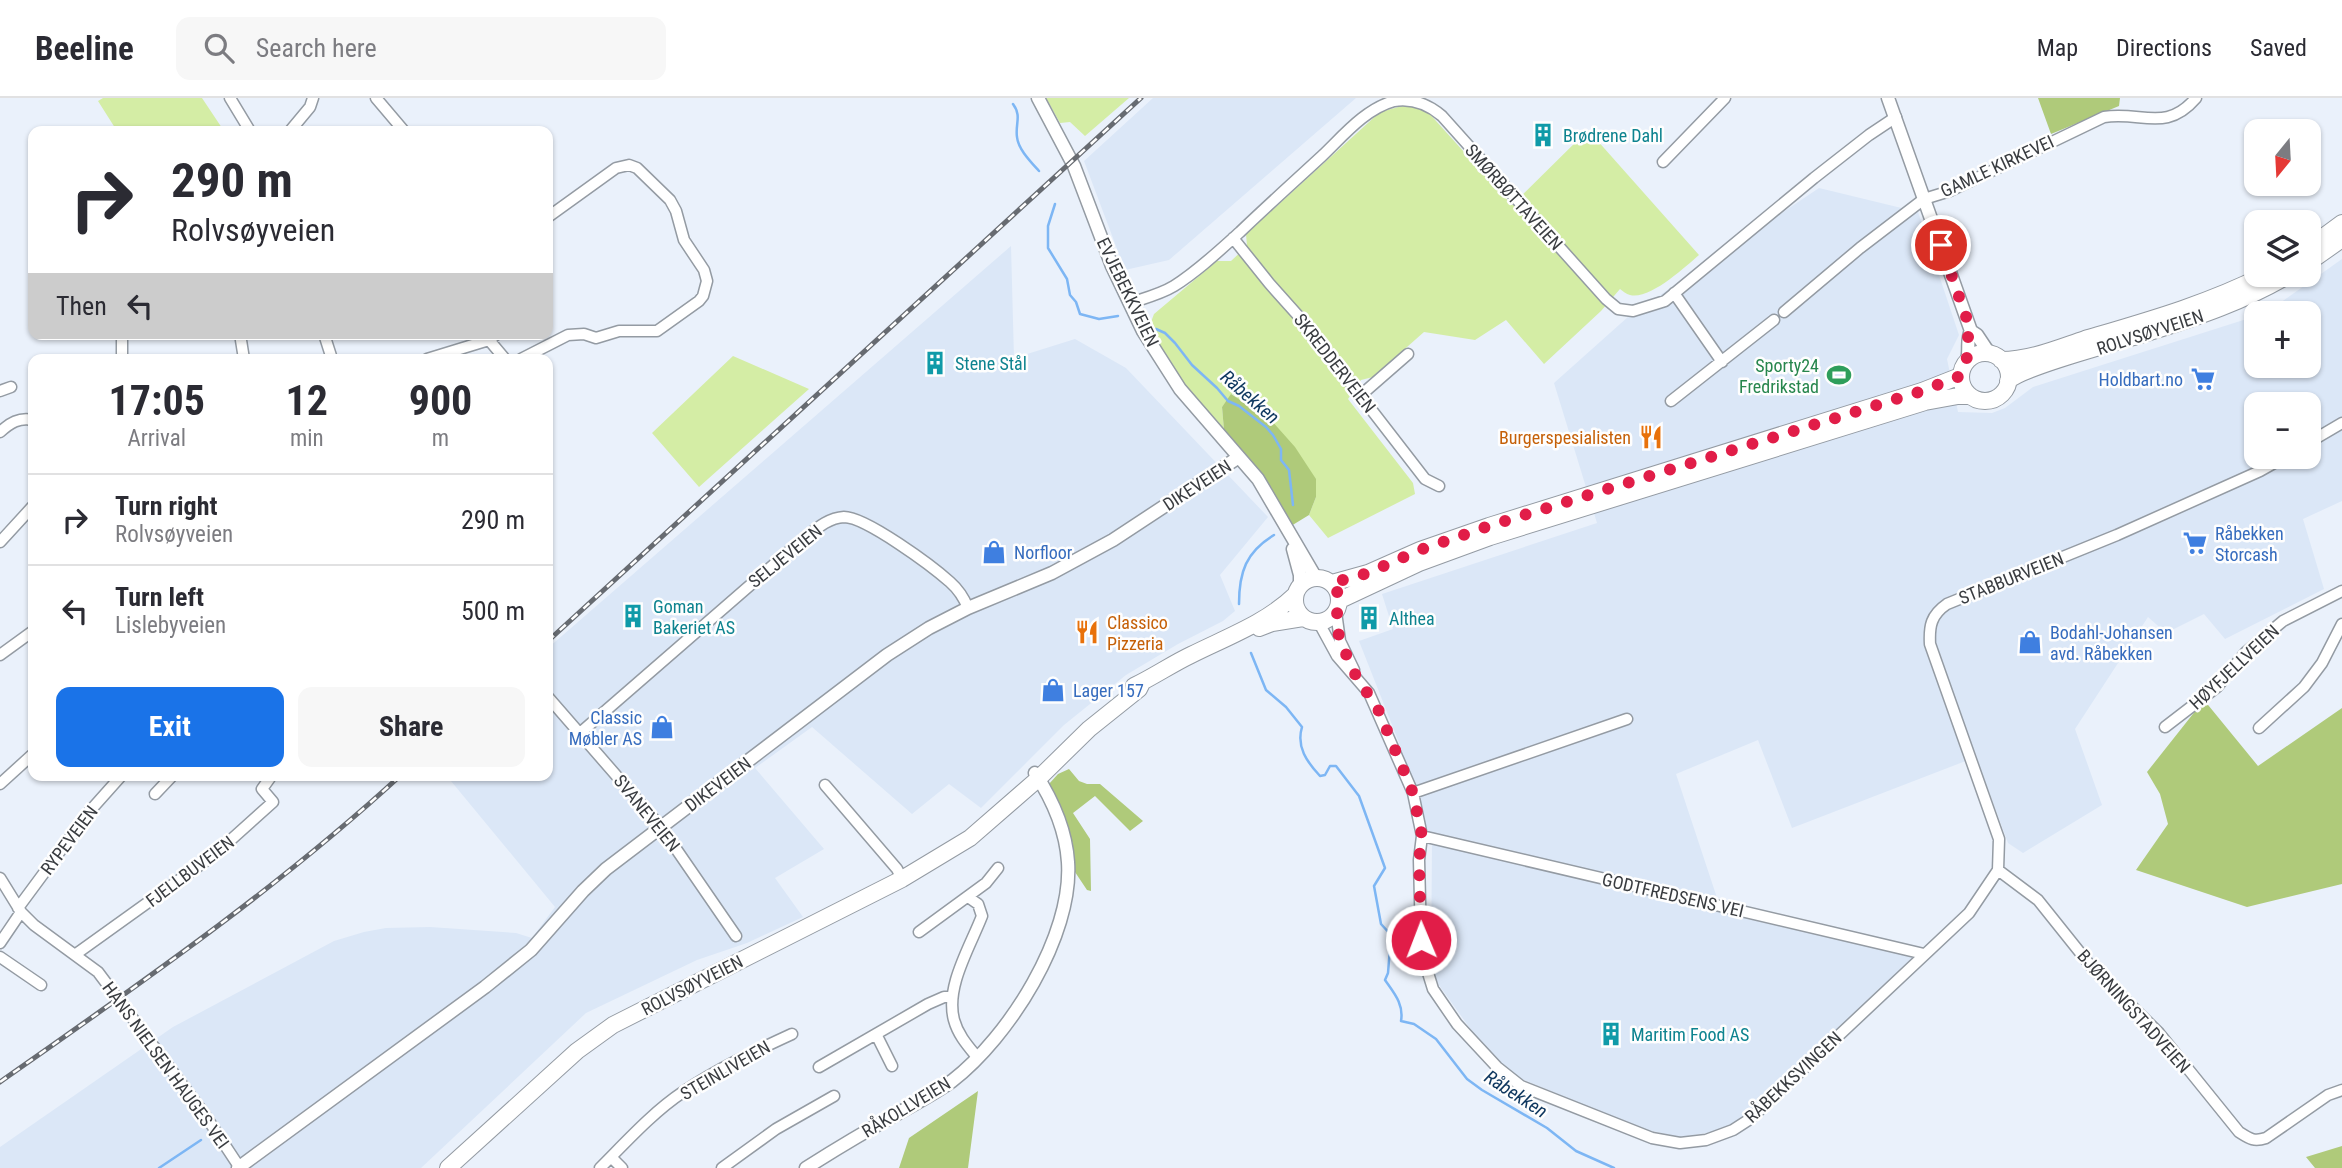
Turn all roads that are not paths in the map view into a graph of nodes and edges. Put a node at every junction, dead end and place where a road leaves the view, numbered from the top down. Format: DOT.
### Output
graph roads {
  1 [pos="230,98"];
  2 [pos="313,98"];
  3 [pos="376,98"];
  4 [pos="1038,98"];
  5 [pos="1726,98"];
  6 [pos="2196,98"];
  7 [pos="1891,99"];
  8 [pos="1896,117"];
  9 [pos="247,126"];
  10 [pos="294,126"];
  11 [pos="400,126"];
  12 [pos="1663,162"];
  13 [pos="1924,199"];
  14 [pos="553,213"];
  15 [pos="2342,223"];
  16 [pos="1233,238"];
  17 [pos="2321,238"];
  18 [pos="2342,239"];
  19 [pos="2321,254"];
  20 [pos="2244,284"];
  21 [pos="2267,287"];
  22 [pos="1674,293"];
  23 [pos="1130,303"];
  24 [pos="1784,312"];
  25 [pos="1774,320"];
  26 [pos="1971,331"];
  27 [pos="484,340"];
  28 [pos="441,354"];
  29 [pos="531,354"];
  30 [pos="1408,354"];
  31 [pos="1995,357"];
  32 [pos="1967,360"];
  33 [pos="1723,362"];
  34 [pos="1960,376"];
  35 [pos="2008,381"];
  36 [pos="11,387"];
  37 [pos="0,391"];
  38 [pos="1361,395"];
  39 [pos="1969,396"];
  40 [pos="1671,401"];
  41 [pos="28,420"];
  42 [pos="2342,423"];
  43 [pos="0,432"];
  44 [pos="2321,435"];
  45 [pos="1239,457"];
  46 [pos="2264,469"];
  47 [pos="1439,486"];
  48 [pos="28,511"];
  49 [pos="1292,538"];
  50 [pos="0,542"];
  51 [pos="1324,581"];
  52 [pos="1298,590"];
  53 [pos="2342,591"];
  54 [pos="1338,606"];
  55 [pos="968,608"];
  56 [pos="1303,618"];
  57 [pos="1319,623"];
  58 [pos="2342,624"];
  59 [pos="1236,634"];
  60 [pos="28,635"];
  61 [pos="0,655"];
  62 [pos="1356,676"];
  63 [pos="553,703"];
  64 [pos="1627,719"];
  65 [pos="2165,727"];
  66 [pos="2259,728"];
  67 [pos="580,733"];
  68 [pos="28,759"];
  69 [pos="1033,779"];
  70 [pos="117,781"];
  71 [pos="167,781"];
  72 [pos="268,781"];
  73 [pos="0,784"];
  74 [pos="825,785"];
  75 [pos="1413,793"];
  76 [pos="155,794"];
  77 [pos="661,827"];
  78 [pos="1422,836"];
  79 [pos="998,868"];
  80 [pos="1998,870"];
  81 [pos="0,878"];
  82 [pos="902,879"];
  83 [pos="968,897"];
  84 [pos="20,910"];
  85 [pos="919,932"];
  86 [pos="736,936"];
  87 [pos="0,943"];
  88 [pos="76,954"];
  89 [pos="1924,954"];
  90 [pos="0,957"];
  91 [pos="41,985"];
  92 [pos="952,997"];
  93 [pos="792,1034"];
  94 [pos="876,1034"];
  95 [pos="977,1058"];
  96 [pos="892,1066"];
  97 [pos="819,1067"];
  98 [pos="2342,1090"];
  99 [pos="834,1096"];
  100 [pos="611,1157"];
  101 [pos="239,1168"];
  102 [pos="448,1168"];
  103 [pos="600,1168"];
  104 [pos="622,1168"];
  105 [pos="722,1168"];
  106 [pos="806,1168"];
  1 -- 9 [label="street"];
  2 -- 10 [label="street"];
  3 -- 11 [label="street"];
  4 -- 23 [label="street, EVJEBEKKVEIEN"];
  5 -- 12 [label="street"];
  6 -- 13 [label="street, GAMLE KIRKEVEI"];
  7 -- 8 [label="street"];
  8 -- 13 [label="street"];
  8 -- 22 [label="street, SMØRBØTTAVEIEN"];
  13 -- 24 [label="street, GAMLE KIRKEVEI"];
  13 -- 26 [label="street"];
  14 -- 29 [label="street"];
  15 -- 17 [label="main road"];
  16 -- 22 [label="street, SMØRBØTTAVEIEN"];
  16 -- 23 [label="street, SMØRBØTTAVEIEN"];
  16 -- 38 [label="street, SKREDDERVEIEN"];
  18 -- 19 [label="main road"];
  20 -- 31 [label="main road, ROLVSØYVEIEN"];
  21 -- 35 [label="main road, ROLVSØYVEIEN"];
  22 -- 33 [label="street"];
  23 -- 45 [label="street, EVJEBEKKVEIEN"];
  25 -- 33 [label="street"];
  26 -- 31 [label="street"];
  26 -- 32 [label="street"];
  27 -- 28 [label="street"];
  30 -- 38 [label="street"];
  31 -- 32 [label="main road"];
  31 -- 35 [label="main road"];
  32 -- 34 [label="main road"];
  33 -- 40 [label="street"];
  34 -- 39 [label="main road"];
  34 -- 51 [label="main road"];
  35 -- 39 [label="main road"];
  36 -- 37 [label="street"];
  38 -- 47 [label="street, SKREDDERVEIEN"];
  39 -- 54 [label="main road"];
  41 -- 43 [label="street"];
  42 -- 44 [label="street"];
  45 -- 49 [label="street, EVJEBEKKVEIEN"];
  45 -- 55 [label="street, DIKEVEIEN"];
  46 -- 80 [label="street, STABBURVEIEN"];
  48 -- 50 [label="street"];
  49 -- 51 [label="street, EVJEBEKKVEIEN"];
  49 -- 52 [label="street, EVJEBEKKVEIEN"];
  51 -- 52 [label="main road"];
  51 -- 54 [label="main road"];
  52 -- 56 [label="main road"];
  52 -- 59 [label="main road, ROLVSØYVEIEN"];
  53 -- 65 [label="street, HØYFJELLVEIEN"];
  54 -- 57 [label="main road"];
  54 -- 62 [label="street, RÅBEKKSVINGEN"];
  55 -- 67 [label="street, SELJEVEIEN"];
  55 -- 77 [label="street, DIKEVEIEN"];
  56 -- 57 [label="main road"];
  56 -- 59 [label="main road, ROLVSØYVEIEN"];
  57 -- 62 [label="street, RÅBEKKSVINGEN"];
  58 -- 66 [label="street"];
  59 -- 69 [label="main road, ROLVSØYVEIEN"];
  60 -- 61 [label="street"];
  62 -- 75 [label="street, RÅBEKKSVINGEN"];
  63 -- 67 [label="street, SVANEVEIEN"];
  64 -- 75 [label="street"];
  67 -- 77 [label="street, SVANEVEIEN"];
  68 -- 73 [label="street"];
  69 -- 82 [label="main road, ROLVSØYVEIEN"];
  69 -- 95 [label="street, RÅKOLLVEIEN"];
  70 -- 84 [label="street, RYPEVEIEN"];
  71 -- 76 [label="street"];
  72 -- 88 [label="street, FJELLBUVEIEN"];
  74 -- 82 [label="street"];
  75 -- 78 [label="street, RÅBEKKSVINGEN"];
  77 -- 86 [label="street, SVANEVEIEN"];
  77 -- 101 [label="street, DIKEVEIEN"];
  78 -- 89 [label="street, GODTFREDSENS VEI"];
  78 -- 89 [label="street, RÅBEKKSVINGEN"];
  79 -- 83 [label="street"];
  80 -- 89 [label="street"];
  80 -- 98 [label="street, BJØRNINGSTADVEIEN"];
  81 -- 84 [label="street, HANS NIELSEN HAUGES VEI"];
  82 -- 102 [label="main road, ROLVSØYVEIEN"];
  83 -- 85 [label="street"];
  83 -- 92 [label="street"];
  84 -- 87 [label="street, RYPEVEIEN"];
  84 -- 88 [label="street, HANS NIELSEN HAUGES VEI"];
  88 -- 101 [label="street, HANS NIELSEN HAUGES VEI"];
  90 -- 91 [label="street"];
  92 -- 94 [label="street"];
  92 -- 95 [label="street"];
  93 -- 100 [label="street, STEINLIVEIEN"];
  94 -- 96 [label="street"];
  94 -- 97 [label="street"];
  95 -- 106 [label="street, RÅKOLLVEIEN"];
  99 -- 105 [label="street"];
  100 -- 103 [label="street, STEINLIVEIEN"];
  100 -- 104 [label="street"];
}
